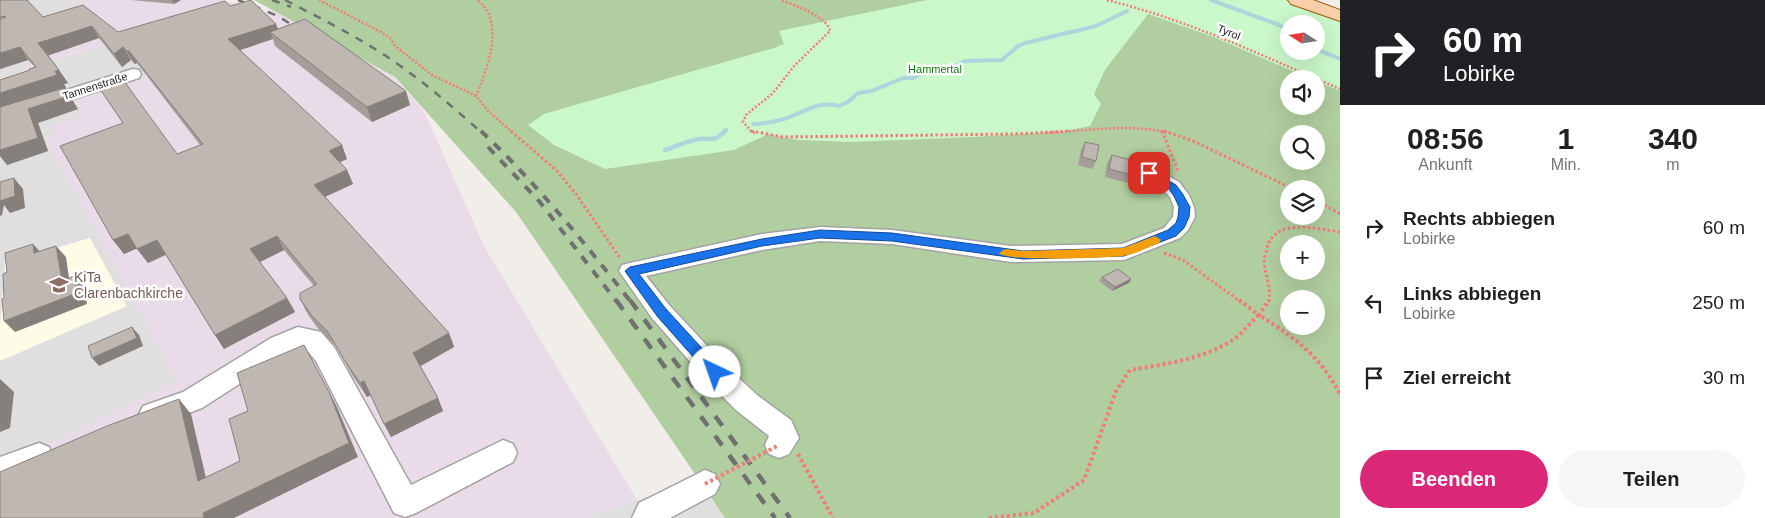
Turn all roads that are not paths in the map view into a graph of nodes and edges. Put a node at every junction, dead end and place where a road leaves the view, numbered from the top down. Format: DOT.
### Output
graph roads {
  1 [pos="1297,0"];
  2 [pos="1340,16"];
  3 [pos="134,74"];
  4 [pos="0,117"];
  5 [pos="1149,173"];
  6 [pos="127,424"];
  7 [pos="787,447"];
  8 [pos="61,448"];
  9 [pos="503,453"];
  10 [pos="0,470"];
  11 [pos="705,484"];
  12 [pos="647,518"];
  1 -- 2 [label="main road"];
  3 -- 4 [label="street, Tannenstraße"];
  5 -- 7 [label="street"];
  6 -- 9 [label="street"];
  8 -- 10 [label="street"];
  11 -- 12 [label="street"];
}
